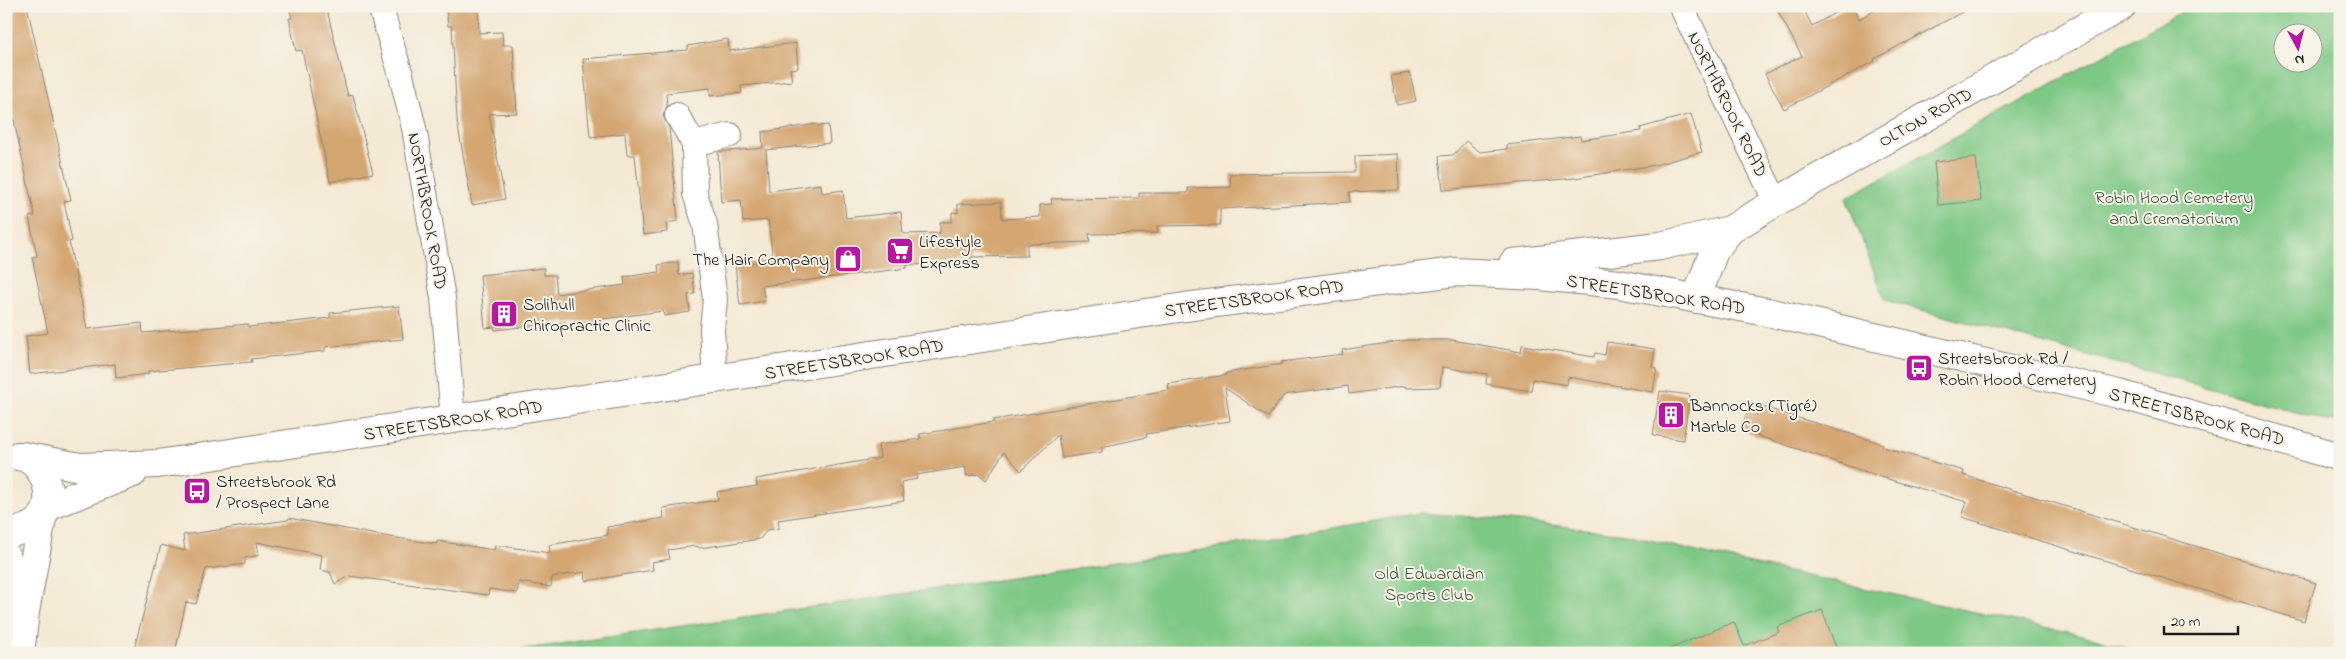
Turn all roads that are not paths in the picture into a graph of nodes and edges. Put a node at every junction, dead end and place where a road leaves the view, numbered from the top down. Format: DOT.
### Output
graph roads {
  1 [pos="380,6"];
  2 [pos="1681,6"];
  3 [pos="2122,6"];
  4 [pos="677,115"];
  5 [pos="730,135"];
  6 [pos="694,144"];
  7 [pos="1776,202"];
  8 [pos="1730,230"];
  9 [pos="1454,272"];
  10 [pos="1696,299"];
  11 [pos="715,381"];
  12 [pos="453,420"];
  13 [pos="10,455"];
  14 [pos="2340,456"];
  15 [pos="158,464"];
  16 [pos="44,512"];
  17 [pos="6,534"];
  18 [pos="6,557"];
  19 [pos="25,612"];
  20 [pos="20,653"];
  1 -- 12 [label="street, NORTHBROOK ROAD"];
  2 -- 7 [label="street, NORTHBROOK ROAD"];
  3 -- 7 [label="main road, OLTON ROAD"];
  4 -- 6 [label="street"];
  5 -- 6 [label="street"];
  6 -- 11 [label="street"];
  7 -- 8 [label="main road, OLTON ROAD"];
  8 -- 9 [label="main road, OLTON ROAD"];
  8 -- 10 [label="main road, OLTON ROAD"];
  9 -- 10 [label="main road, STREETSBROOK ROAD"];
  9 -- 11 [label="main road, STREETSBROOK ROAD"];
  10 -- 14 [label="main road, STREETSBROOK ROAD"];
  11 -- 12 [label="main road, STREETSBROOK ROAD"];
  12 -- 15 [label="main road, STREETSBROOK ROAD"];
  13 -- 15 [label="main road, STREETSBROOK ROAD"];
  13 -- 16 [label="main road"];
  15 -- 16 [label="main road, STREETSBROOK ROAD"];
  16 -- 17 [label="main road, STREETSBROOK ROAD"];
  16 -- 19 [label="main road"];
  18 -- 19 [label="main road"];
  19 -- 20 [label="main road"];
}
